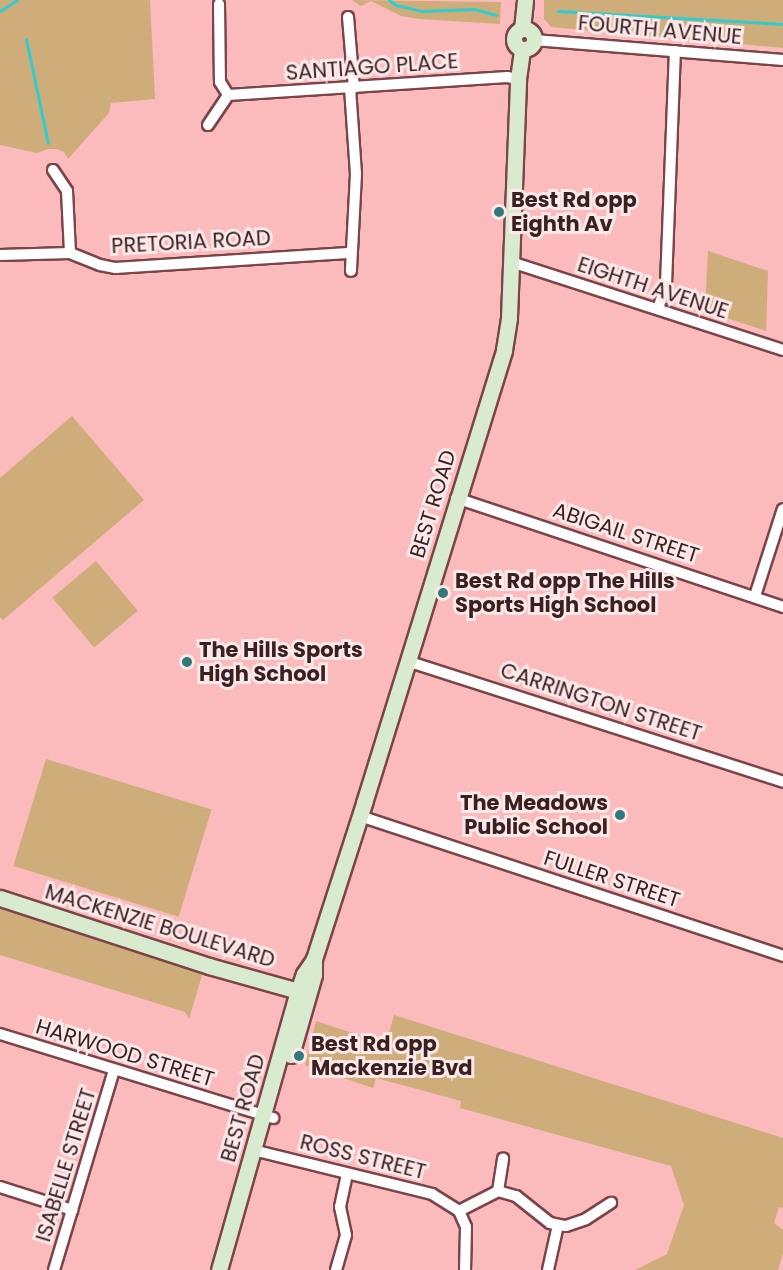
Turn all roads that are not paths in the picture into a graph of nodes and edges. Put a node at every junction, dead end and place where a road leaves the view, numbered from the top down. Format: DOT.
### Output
graph roads {
  1 [pos="525,0"];
  2 [pos="219,4"];
  3 [pos="348,16"];
  4 [pos="522,29"];
  5 [pos="534,40"];
  6 [pos="522,49"];
  7 [pos="675,51"];
  8 [pos="783,60"];
  9 [pos="518,79"];
  10 [pos="352,88"];
  11 [pos="228,95"];
  12 [pos="208,125"];
  13 [pos="53,170"];
  14 [pos="70,253"];
  15 [pos="351,253"];
  16 [pos="0,255"];
  17 [pos="511,262"];
  18 [pos="351,271"];
  19 [pos="658,309"];
  20 [pos="783,350"];
  21 [pos="456,498"];
  22 [pos="783,509"];
  23 [pos="755,596"];
  24 [pos="783,607"];
  25 [pos="407,660"];
  26 [pos="783,782"];
  27 [pos="360,816"];
  28 [pos="0,898"];
  29 [pos="783,956"];
  30 [pos="303,992"];
  31 [pos="0,1034"];
  32 [pos="114,1070"];
  33 [pos="268,1117"];
  34 [pos="258,1151"];
  35 [pos="503,1158"];
  36 [pos="347,1174"];
  37 [pos="0,1187"];
  38 [pos="498,1191"];
  39 [pos="611,1203"];
  40 [pos="72,1210"];
  41 [pos="459,1211"];
  42 [pos="558,1225"];
  43 [pos="54,1270"];
  44 [pos="219,1270"];
  45 [pos="228,1270"];
  46 [pos="336,1270"];
  47 [pos="465,1270"];
  48 [pos="548,1270"];
  1 -- 4 [label="main road"];
  2 -- 11 [label="street"];
  3 -- 10 [label="street"];
  4 -- 5 [label="main road"];
  4 -- 6 [label="main road"];
  5 -- 6 [label="main road"];
  5 -- 7 [label="street, FOURTH AVENUE"];
  6 -- 9 [label="main road, BEST ROAD"];
  7 -- 8 [label="street, FOURTH AVENUE"];
  7 -- 19 [label="street"];
  9 -- 10 [label="street, SANTIAGO PLACE"];
  9 -- 17 [label="main road, BEST ROAD"];
  10 -- 11 [label="street, SANTIAGO PLACE"];
  10 -- 15 [label="street"];
  11 -- 12 [label="street"];
  13 -- 14 [label="street"];
  14 -- 15 [label="street, PRETORIA ROAD"];
  14 -- 16 [label="street, PRETORIA ROAD"];
  15 -- 18 [label="street"];
  17 -- 19 [label="street, EIGHTH AVENUE"];
  17 -- 21 [label="main road, BEST ROAD"];
  19 -- 20 [label="street, EIGHTH AVENUE"];
  21 -- 23 [label="street, ABIGAIL STREET"];
  21 -- 25 [label="main road, BEST ROAD"];
  22 -- 23 [label="street"];
  23 -- 24 [label="street, ABIGAIL STREET"];
  25 -- 26 [label="street, CARRINGTON STREET"];
  25 -- 27 [label="main road, BEST ROAD"];
  27 -- 29 [label="street, FULLER STREET"];
  27 -- 30 [label="main road, BEST ROAD"];
  28 -- 30 [label="main road, MACKENZIE BOULEVARD"];
  30 -- 33 [label="main road, BEST ROAD"];
  31 -- 32 [label="street, HARWOOD STREET"];
  32 -- 33 [label="street, HARWOOD STREET"];
  32 -- 40 [label="street, ISABELLE STREET"];
  33 -- 34 [label="main road, BEST ROAD"];
  34 -- 36 [label="street, ROSS STREET"];
  34 -- 44 [label="main road, BEST ROAD"];
  34 -- 45 [label="main road, BEST ROAD"];
  35 -- 38 [label="street"];
  36 -- 41 [label="street, ROSS STREET"];
  36 -- 46 [label="street"];
  37 -- 40 [label="street"];
  38 -- 41 [label="street"];
  38 -- 42 [label="street"];
  39 -- 42 [label="street"];
  40 -- 43 [label="street, ISABELLE STREET"];
  41 -- 47 [label="street"];
  42 -- 48 [label="street"];
}
